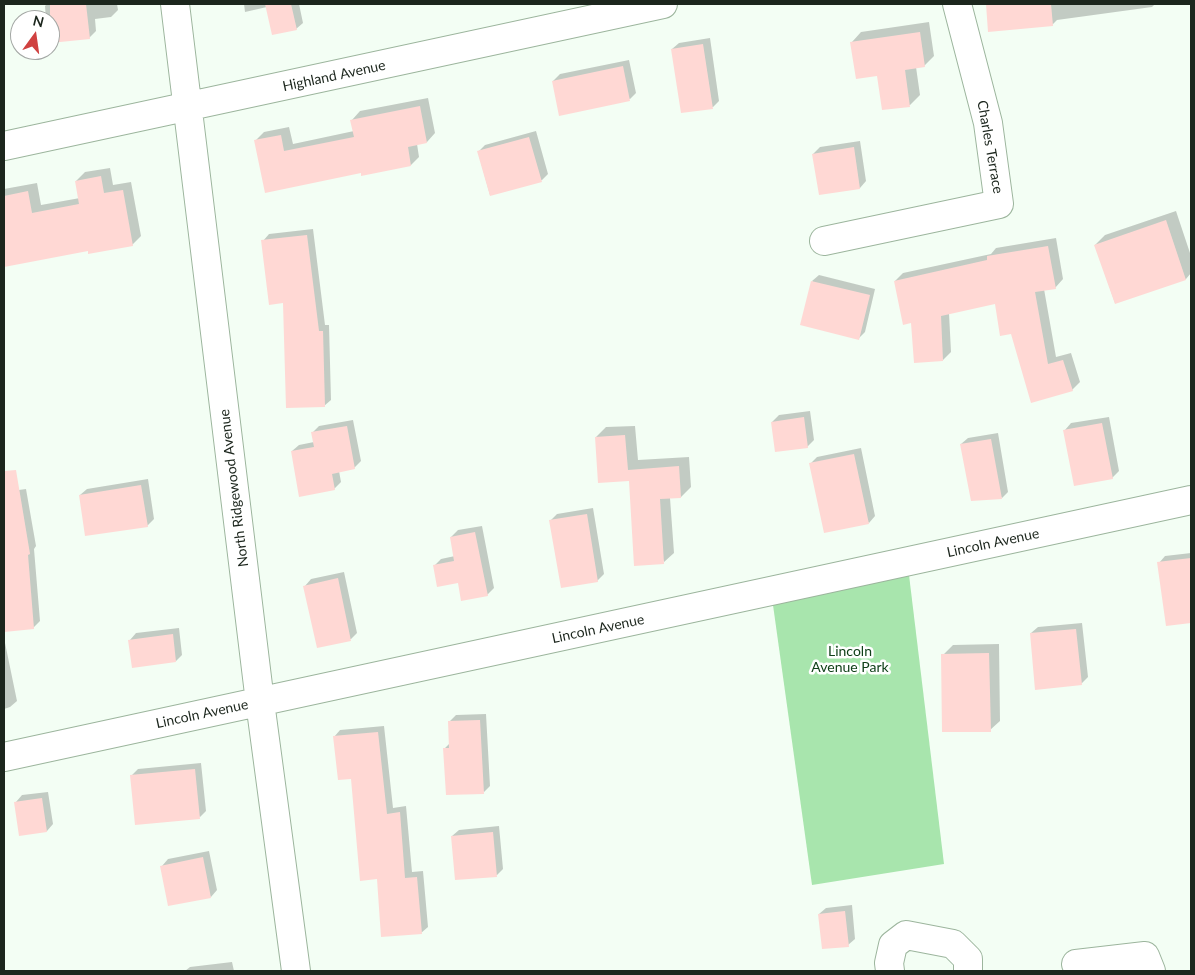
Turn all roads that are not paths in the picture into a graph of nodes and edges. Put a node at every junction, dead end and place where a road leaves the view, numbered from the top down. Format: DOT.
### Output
graph roads {
  1 [pos="174,4"];
  2 [pos="663,4"];
  3 [pos="957,4"];
  4 [pos="188,108"];
  5 [pos="4,146"];
  6 [pos="824,241"];
  7 [pos="1191,500"];
  8 [pos="260,702"];
  9 [pos="4,757"];
  10 [pos="1076,964"];
  11 [pos="296,971"];
  12 [pos="890,971"];
  13 [pos="968,971"];
  14 [pos="1152,971"];
  1 -- 4 [label="street, North Ridgewood Avenue"];
  2 -- 4 [label="street, Highland Avenue"];
  3 -- 6 [label="street, Charles Terrace"];
  4 -- 5 [label="street, Highland Avenue"];
  4 -- 8 [label="street, North Ridgewood Avenue"];
  7 -- 8 [label="street, Lincoln Avenue"];
  8 -- 9 [label="street, Lincoln Avenue"];
  8 -- 11 [label="street, North Ridgewood Avenue"];
  10 -- 14 [label="street"];
  12 -- 13 [label="street"];
}
